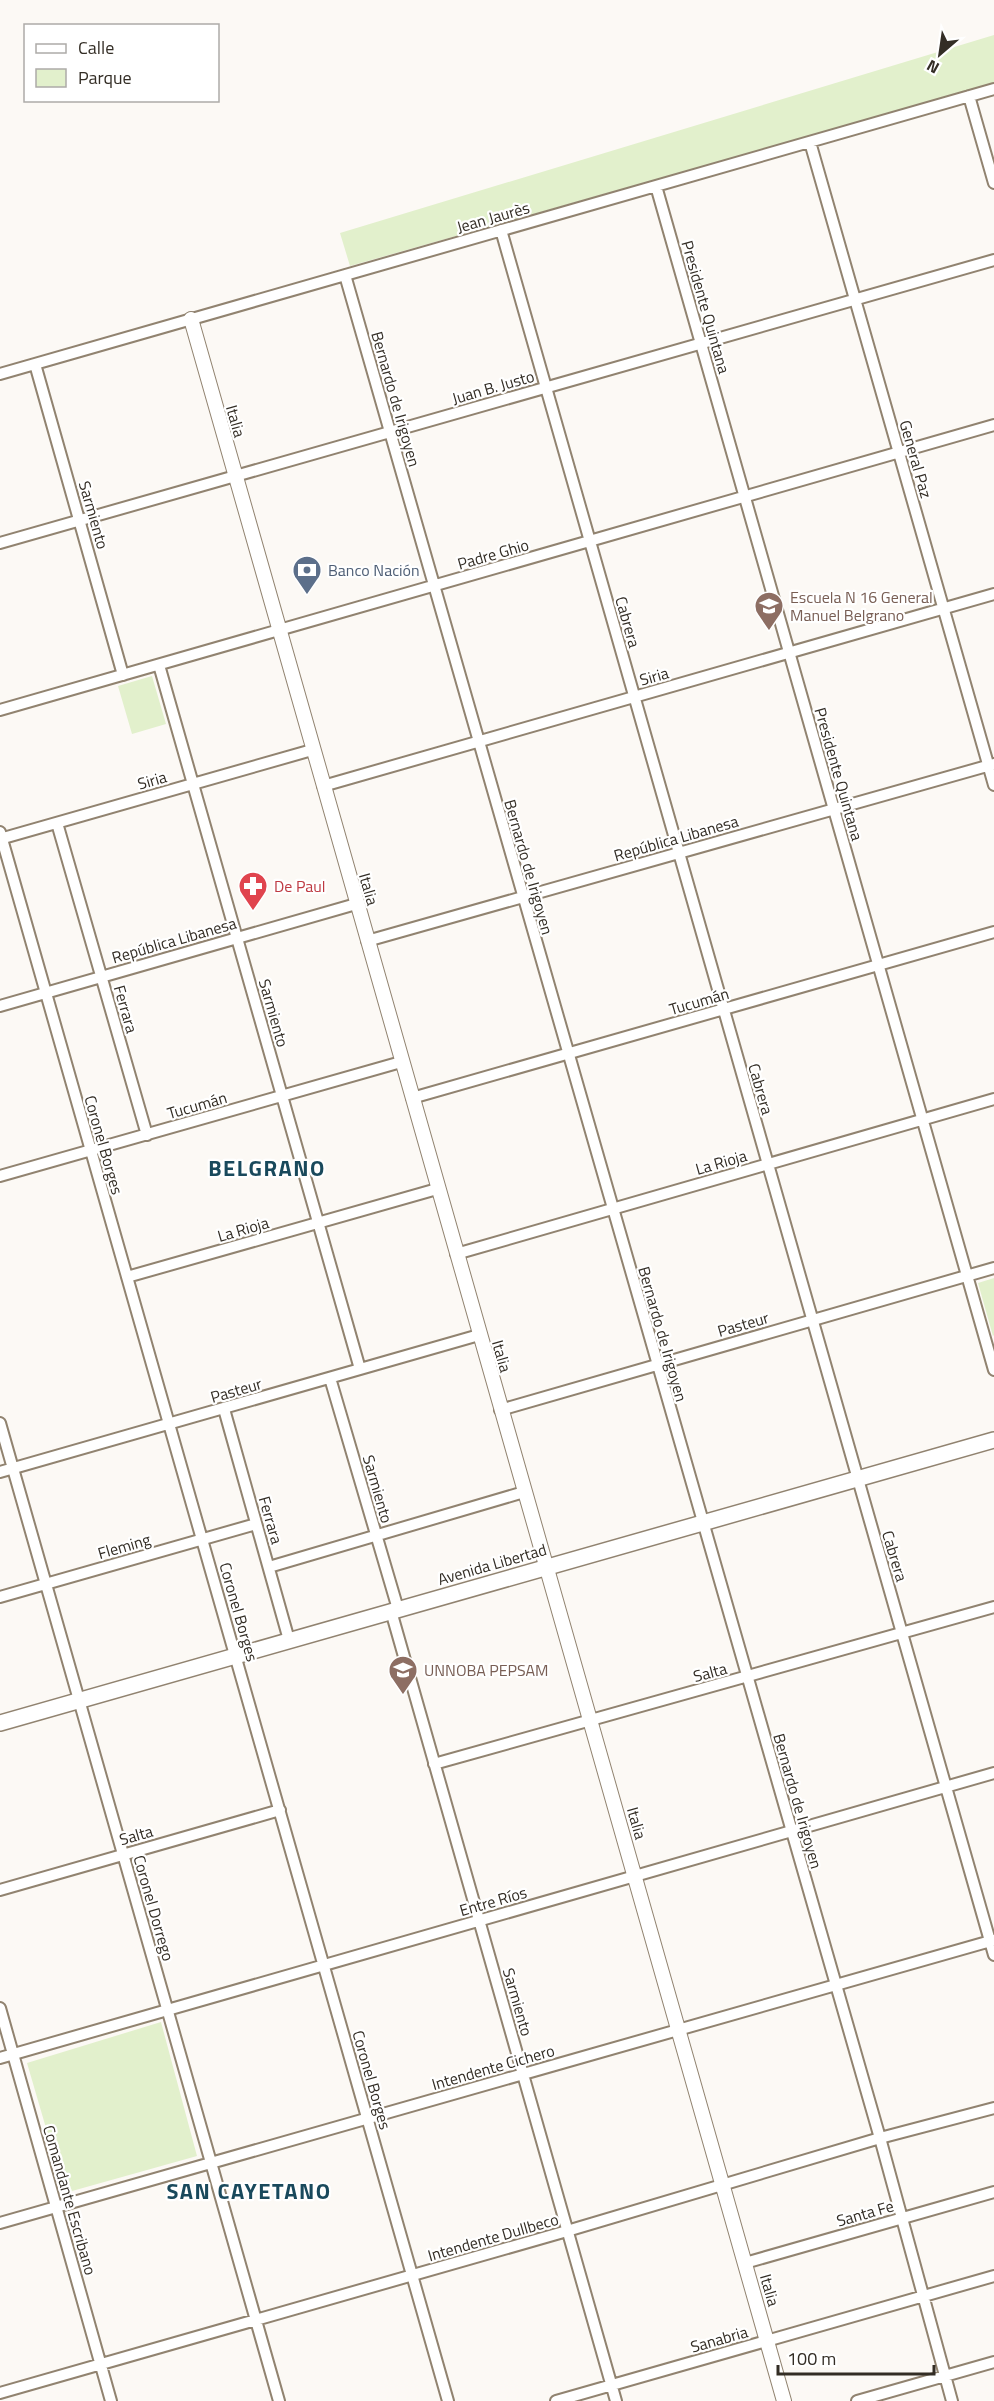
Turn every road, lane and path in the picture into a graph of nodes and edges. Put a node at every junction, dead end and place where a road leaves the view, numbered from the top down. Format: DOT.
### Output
graph roads {
  1 [pos="994,89"];
  2 [pos="969,96"];
  3 [pos="810,142"];
  4 [pos="994,183"];
  5 [pos="656,186"];
  6 [pos="501,231"];
  7 [pos="994,260"];
  8 [pos="345,275"];
  9 [pos="855,299"];
  10 [pos="191,319"];
  11 [pos="701,343"];
  12 [pos="35,364"];
  13 [pos="0,374"];
  14 [pos="546,387"];
  15 [pos="994,425"];
  16 [pos="390,432"];
  17 [pos="899,452"];
  18 [pos="235,476"];
  19 [pos="745,497"];
  20 [pos="79,520"];
  21 [pos="590,542"];
  22 [pos="0,543"];
  23 [pos="434,586"];
  24 [pos="994,594"];
  25 [pos="944,609"];
  26 [pos="279,631"];
  27 [pos="789,653"];
  28 [pos="159,665"];
  29 [pos="123,675"];
  30 [pos="634,697"];
  31 [pos="0,710"];
  32 [pos="478,742"];
  33 [pos="312,750"];
  34 [pos="991,765"];
  35 [pos="193,784"];
  36 [pos="994,784"];
  37 [pos="322,786"];
  38 [pos="834,809"];
  39 [pos="57,823"];
  40 [pos="1,836"];
  41 [pos="678,853"];
  42 [pos="523,897"];
  43 [pos="356,904"];
  44 [pos="994,932"];
  45 [pos="237,938"];
  46 [pos="367,941"];
  47 [pos="878,965"];
  48 [pos="101,977"];
  49 [pos="45,993"];
  50 [pos="0,1006"];
  51 [pos="723,1010"];
  52 [pos="567,1054"];
  53 [pos="401,1062"];
  54 [pos="282,1096"];
  55 [pos="412,1098"];
  56 [pos="994,1099"];
  57 [pos="922,1119"];
  58 [pos="147,1135"];
  59 [pos="90,1150"];
  60 [pos="767,1164"];
  61 [pos="0,1176"];
  62 [pos="437,1189"];
  63 [pos="612,1209"];
  64 [pos="318,1223"];
  65 [pos="456,1254"];
  66 [pos="994,1268"];
  67 [pos="967,1275"];
  68 [pos="127,1278"];
  69 [pos="812,1320"];
  70 [pos="479,1335"];
  71 [pos="656,1365"];
  72 [pos="360,1369"];
  73 [pos="994,1370"];
  74 [pos="330,1378"];
  75 [pos="224,1409"];
  76 [pos="500,1410"];
  77 [pos="0,1423"];
  78 [pos="170,1425"];
  79 [pos="994,1440"];
  80 [pos="13,1469"];
  81 [pos="0,1472"];
  82 [pos="857,1479"];
  83 [pos="524,1492"];
  84 [pos="702,1523"];
  85 [pos="256,1524"];
  86 [pos="376,1535"];
  87 [pos="202,1539"];
  88 [pos="268,1567"];
  89 [pos="545,1567"];
  90 [pos="46,1584"];
  91 [pos="0,1597"];
  92 [pos="994,1607"];
  93 [pos="394,1610"];
  94 [pos="903,1634"];
  95 [pos="289,1640"];
  96 [pos="236,1655"];
  97 [pos="746,1677"];
  98 [pos="79,1701"];
  99 [pos="590,1721"];
  100 [pos="0,1723"];
  101 [pos="435,1764"];
  102 [pos="994,1773"];
  103 [pos="946,1786"];
  104 [pos="280,1810"];
  105 [pos="791,1831"];
  106 [pos="123,1855"];
  107 [pos="635,1876"];
  108 [pos="0,1890"];
  109 [pos="479,1921"];
  110 [pos="992,1941"];
  111 [pos="994,1955"];
  112 [pos="324,1965"];
  113 [pos="836,1985"];
  114 [pos="0,2008"];
  115 [pos="167,2010"];
  116 [pos="679,2030"];
  117 [pos="13,2054"];
  118 [pos="0,2058"];
  119 [pos="522,2074"];
  120 [pos="994,2108"];
  121 [pos="368,2118"];
  122 [pos="880,2138"];
  123 [pos="211,2163"];
  124 [pos="723,2185"];
  125 [pos="994,2192"];
  126 [pos="57,2206"];
  127 [pos="902,2218"];
  128 [pos="0,2223"];
  129 [pos="567,2231"];
  130 [pos="745,2263"];
  131 [pos="412,2276"];
  132 [pos="994,2276"];
  133 [pos="923,2296"];
  134 [pos="256,2320"];
  135 [pos="767,2341"];
  136 [pos="994,2362"];
  137 [pos="100,2364"];
  138 [pos="945,2376"];
  139 [pos="612,2385"];
  140 [pos="0,2393"];
  141 [pos="111,2401"];
  142 [pos="279,2401"];
  143 [pos="448,2401"];
  144 [pos="556,2401"];
  145 [pos="616,2401"];
  146 [pos="784,2401"];
  147 [pos="858,2401"];
  148 [pos="952,2401"];
  1 -- 2 [label="street, Jean Jaurès"];
  2 -- 3 [label="street, Jean Jaurès"];
  2 -- 4 [label="street"];
  3 -- 5 [label="street, Jean Jaurès"];
  3 -- 9 [label="street, General Paz"];
  5 -- 6 [label="street, Jean Jaurès"];
  5 -- 11 [label="street, Presidente Quintana"];
  6 -- 8 [label="street, Jean Jaurès"];
  6 -- 14 [label="street, Cabrera"];
  7 -- 9 [label="street, Juan B. Justo"];
  8 -- 10 [label="street, Jean Jaurès"];
  8 -- 16 [label="street, Bernardo de Irigoyen"];
  9 -- 11 [label="street, Juan B. Justo"];
  9 -- 17 [label="street, General Paz"];
  10 -- 12 [label="street, Jean Jaurès"];
  10 -- 18 [label="street, Italia"];
  11 -- 14 [label="street, Juan B. Justo"];
  11 -- 19 [label="street, Presidente Quintana"];
  12 -- 13 [label="street, Jean Jaurès"];
  12 -- 20 [label="street, Sarmiento"];
  14 -- 16 [label="street, Juan B. Justo"];
  14 -- 21 [label="street, Cabrera"];
  15 -- 17 [label="street, Padre Ghio"];
  16 -- 18 [label="street, Juan B. Justo"];
  16 -- 23 [label="street, Bernardo de Irigoyen"];
  17 -- 19 [label="street, Padre Ghio"];
  17 -- 25 [label="street, General Paz"];
  18 -- 20 [label="street, Juan B. Justo"];
  18 -- 26 [label="street, Italia"];
  19 -- 21 [label="street, Padre Ghio"];
  19 -- 27 [label="street, Presidente Quintana"];
  20 -- 22 [label="street, Juan B. Justo"];
  20 -- 29 [label="street, Sarmiento"];
  21 -- 23 [label="street, Padre Ghio"];
  21 -- 30 [label="street, Cabrera"];
  23 -- 26 [label="street, Padre Ghio"];
  23 -- 32 [label="street, Bernardo de Irigoyen"];
  24 -- 25 [label="street, Siria"];
  25 -- 27 [label="street, Siria"];
  25 -- 34 [label="street, General Paz"];
  26 -- 28 [label="street, Padre Ghio"];
  26 -- 33 [label="street, Italia"];
  27 -- 30 [label="street, Siria"];
  27 -- 38 [label="street, Presidente Quintana"];
  28 -- 29 [label="street, Padre Ghio"];
  28 -- 35 [label="street, Sarmiento"];
  29 -- 31 [label="street, Padre Ghio"];
  30 -- 32 [label="street, Siria"];
  30 -- 41 [label="street, Cabrera"];
  32 -- 37 [label="street, Siria"];
  32 -- 42 [label="street, Bernardo de Irigoyen"];
  33 -- 35 [label="street, Siria"];
  33 -- 37 [label="street, Italia"];
  34 -- 36 [label="street, General Paz"];
  34 -- 38 [label="street, República Libanesa"];
  35 -- 39 [label="street, Siria"];
  35 -- 45 [label="street, Sarmiento"];
  37 -- 43 [label="street, Italia"];
  38 -- 41 [label="street, República Libanesa"];
  38 -- 47 [label="street, Presidente Quintana"];
  39 -- 40 [label="street, Siria"];
  39 -- 48 [label="street, Ferrara"];
  40 -- 49 [label="street, Coronel Borges"];
  41 -- 42 [label="street, República Libanesa"];
  41 -- 51 [label="street, Cabrera"];
  42 -- 46 [label="street, República Libanesa"];
  42 -- 52 [label="street, Bernardo de Irigoyen"];
  43 -- 45 [label="street, República Libanesa"];
  43 -- 46 [label="street, Italia"];
  44 -- 47 [label="street, Tucumán"];
  45 -- 48 [label="street, República Libanesa"];
  45 -- 54 [label="street, Sarmiento"];
  46 -- 53 [label="street, Italia"];
  47 -- 51 [label="street, Tucumán"];
  47 -- 57 [label="street, Presidente Quintana"];
  48 -- 49 [label="street, República Libanesa"];
  48 -- 58 [label="street, Ferrara"];
  49 -- 50 [label="street, República Libanesa"];
  49 -- 59 [label="street, Coronel Borges"];
  51 -- 52 [label="street, Tucumán"];
  51 -- 60 [label="street, Cabrera"];
  52 -- 55 [label="street, Tucumán"];
  52 -- 63 [label="street, Bernardo de Irigoyen"];
  53 -- 54 [label="street, Tucumán"];
  53 -- 55 [label="street, Italia"];
  54 -- 58 [label="street, Tucumán"];
  54 -- 64 [label="street, Sarmiento"];
  55 -- 62 [label="street, Italia"];
  56 -- 57 [label="street, La Rioja"];
  57 -- 60 [label="street, La Rioja"];
  57 -- 67 [label="street, Presidente Quintana"];
  58 -- 59 [label="street, Tucumán"];
  59 -- 61 [label="street, Tucumán"];
  59 -- 68 [label="street, Coronel Borges"];
  60 -- 63 [label="street, La Rioja"];
  60 -- 69 [label="street, Cabrera"];
  62 -- 64 [label="street, La Rioja"];
  62 -- 65 [label="street, Italia"];
  63 -- 65 [label="street, La Rioja"];
  63 -- 71 [label="street, Bernardo de Irigoyen"];
  64 -- 68 [label="street, La Rioja"];
  64 -- 72 [label="street, Sarmiento"];
  65 -- 70 [label="street, Italia"];
  66 -- 67 [label="street, Pasteur"];
  67 -- 69 [label="street, Pasteur"];
  67 -- 73 [label="street, Presidente Quintana"];
  68 -- 78 [label="street, Coronel Borges"];
  69 -- 71 [label="street, Pasteur"];
  69 -- 82 [label="street, Cabrera"];
  70 -- 72 [label="street, Pasteur"];
  70 -- 76 [label="street, Italia"];
  71 -- 76 [label="street, Pasteur"];
  71 -- 84 [label="street, Bernardo de Irigoyen"];
  72 -- 74 [label="street, Pasteur"];
  74 -- 75 [label="street, Pasteur"];
  74 -- 86 [label="street, Sarmiento"];
  75 -- 78 [label="street, Pasteur"];
  75 -- 85 [label="street, Ferrara"];
  76 -- 83 [label="street, Italia"];
  77 -- 80 [label="street, Coronel Dorrego"];
  78 -- 80 [label="street, Pasteur"];
  78 -- 87 [label="street, Coronel Borges"];
  79 -- 82 [label="main road, Avenida Libertad"];
  80 -- 81 [label="street, Pasteur"];
  80 -- 90 [label="street, Coronel Dorrego"];
  82 -- 84 [label="main road, Avenida Libertad"];
  82 -- 94 [label="street, Cabrera"];
  83 -- 86 [label="street"];
  83 -- 89 [label="street, Italia"];
  84 -- 89 [label="main road, Avenida Libertad"];
  84 -- 97 [label="street, Bernardo de Irigoyen"];
  85 -- 87 [label="street, Fleming"];
  85 -- 88 [label="street, Ferrara"];
  86 -- 88 [label="street"];
  86 -- 93 [label="street, Sarmiento"];
  87 -- 90 [label="street, Fleming"];
  87 -- 96 [label="street, Coronel Borges"];
  88 -- 95 [label="street, Ferrara"];
  89 -- 93 [label="main road, Avenida Libertad"];
  89 -- 99 [label="street, Italia"];
  90 -- 91 [label="street, Fleming"];
  90 -- 98 [label="street, Coronel Dorrego"];
  92 -- 94 [label="street, Salta"];
  93 -- 95 [label="main road, Avenida Libertad"];
  93 -- 101 [label="street, Sarmiento"];
  94 -- 97 [label="street, Salta"];
  94 -- 103 [label="street, Cabrera"];
  95 -- 96 [label="main road, Avenida Libertad"];
  96 -- 98 [label="main road, Avenida Libertad"];
  96 -- 104 [label="street, Coronel Borges"];
  97 -- 99 [label="street, Salta"];
  97 -- 105 [label="street, Bernardo de Irigoyen"];
  98 -- 100 [label="main road, Avenida Libertad"];
  98 -- 106 [label="street, Coronel Dorrego"];
  99 -- 101 [label="street, Salta"];
  99 -- 107 [label="street, Italia"];
  101 -- 109 [label="street, Sarmiento"];
  102 -- 103 [label="street, Entre Ríos"];
  103 -- 105 [label="street, Entre Ríos"];
  103 -- 110 [label="street, Cabrera"];
  104 -- 106 [label="street, Salta"];
  104 -- 112 [label="street, Coronel Borges"];
  105 -- 107 [label="street, Entre Ríos"];
  105 -- 113 [label="street, Bernardo de Irigoyen"];
  106 -- 108 [label="street, Salta"];
  106 -- 115 [label="street, Coronel Dorrego"];
  107 -- 109 [label="street, Entre Ríos"];
  107 -- 116 [label="street, Italia"];
  109 -- 112 [label="street, Entre Ríos"];
  109 -- 119 [label="street, Sarmiento"];
  110 -- 111 [label="street, Cabrera"];
  110 -- 113 [label="street, Intendente Cichero"];
  112 -- 115 [label="street, Entre Ríos"];
  112 -- 121 [label="street, Coronel Borges"];
  113 -- 116 [label="street, Intendente Cichero"];
  113 -- 122 [label="street, Bernardo de Irigoyen"];
  114 -- 117 [label="street, Comandante Escribano"];
  115 -- 117 [label="street, Entre Ríos"];
  115 -- 123 [label="street, Coronel Dorrego"];
  116 -- 119 [label="street, Intendente Cichero"];
  116 -- 124 [label="street, Italia"];
  117 -- 118 [label="street, Entre Ríos"];
  117 -- 126 [label="street, Comandante Escribano"];
  119 -- 121 [label="street, Intendente Cichero"];
  119 -- 129 [label="street, Sarmiento"];
  120 -- 122 [label="street, Intendente Dullbeco"];
  121 -- 123 [label="street, Intendente Cichero"];
  121 -- 131 [label="street, Coronel Borges"];
  122 -- 124 [label="street, Intendente Dullbeco"];
  122 -- 127 [label="street, Bernardo de Irigoyen"];
  123 -- 126 [label="street, Intendente Cichero"];
  123 -- 134 [label="street, Coronel Dorrego"];
  124 -- 129 [label="street, Intendente Dullbeco"];
  124 -- 130 [label="street, Italia"];
  125 -- 127 [label="street, Santa Fe"];
  126 -- 128 [label="street, Intendente Cichero"];
  126 -- 137 [label="street, Comandante Escribano"];
  127 -- 130 [label="street, Santa Fe"];
  127 -- 133 [label="street, Bernardo de Irigoyen"];
  129 -- 131 [label="street, Intendente Dullbeco"];
  129 -- 139 [label="street, Sarmiento"];
  130 -- 135 [label="street, Italia"];
  131 -- 134 [label="street, Intendente Dullbeco"];
  131 -- 143 [label="street, Coronel Borges"];
  132 -- 133 [label="street, Sanabria"];
  133 -- 135 [label="street, Sanabria"];
  133 -- 138 [label="street, Bernardo de Irigoyen"];
  134 -- 137 [label="street, Intendente Dullbeco"];
  134 -- 142 [label="street, Coronel Dorrego"];
  135 -- 139 [label="street, Sanabria"];
  135 -- 146 [label="street, Italia"];
  136 -- 138 [label="street"];
  137 -- 140 [label="street, Intendente Dullbeco"];
  137 -- 141 [label="street, Comandante Escribano"];
  138 -- 147 [label="street"];
  138 -- 148 [label="street, Bernardo de Irigoyen"];
  139 -- 144 [label="street, Sanabria"];
  139 -- 145 [label="street, Sarmiento"];
}
